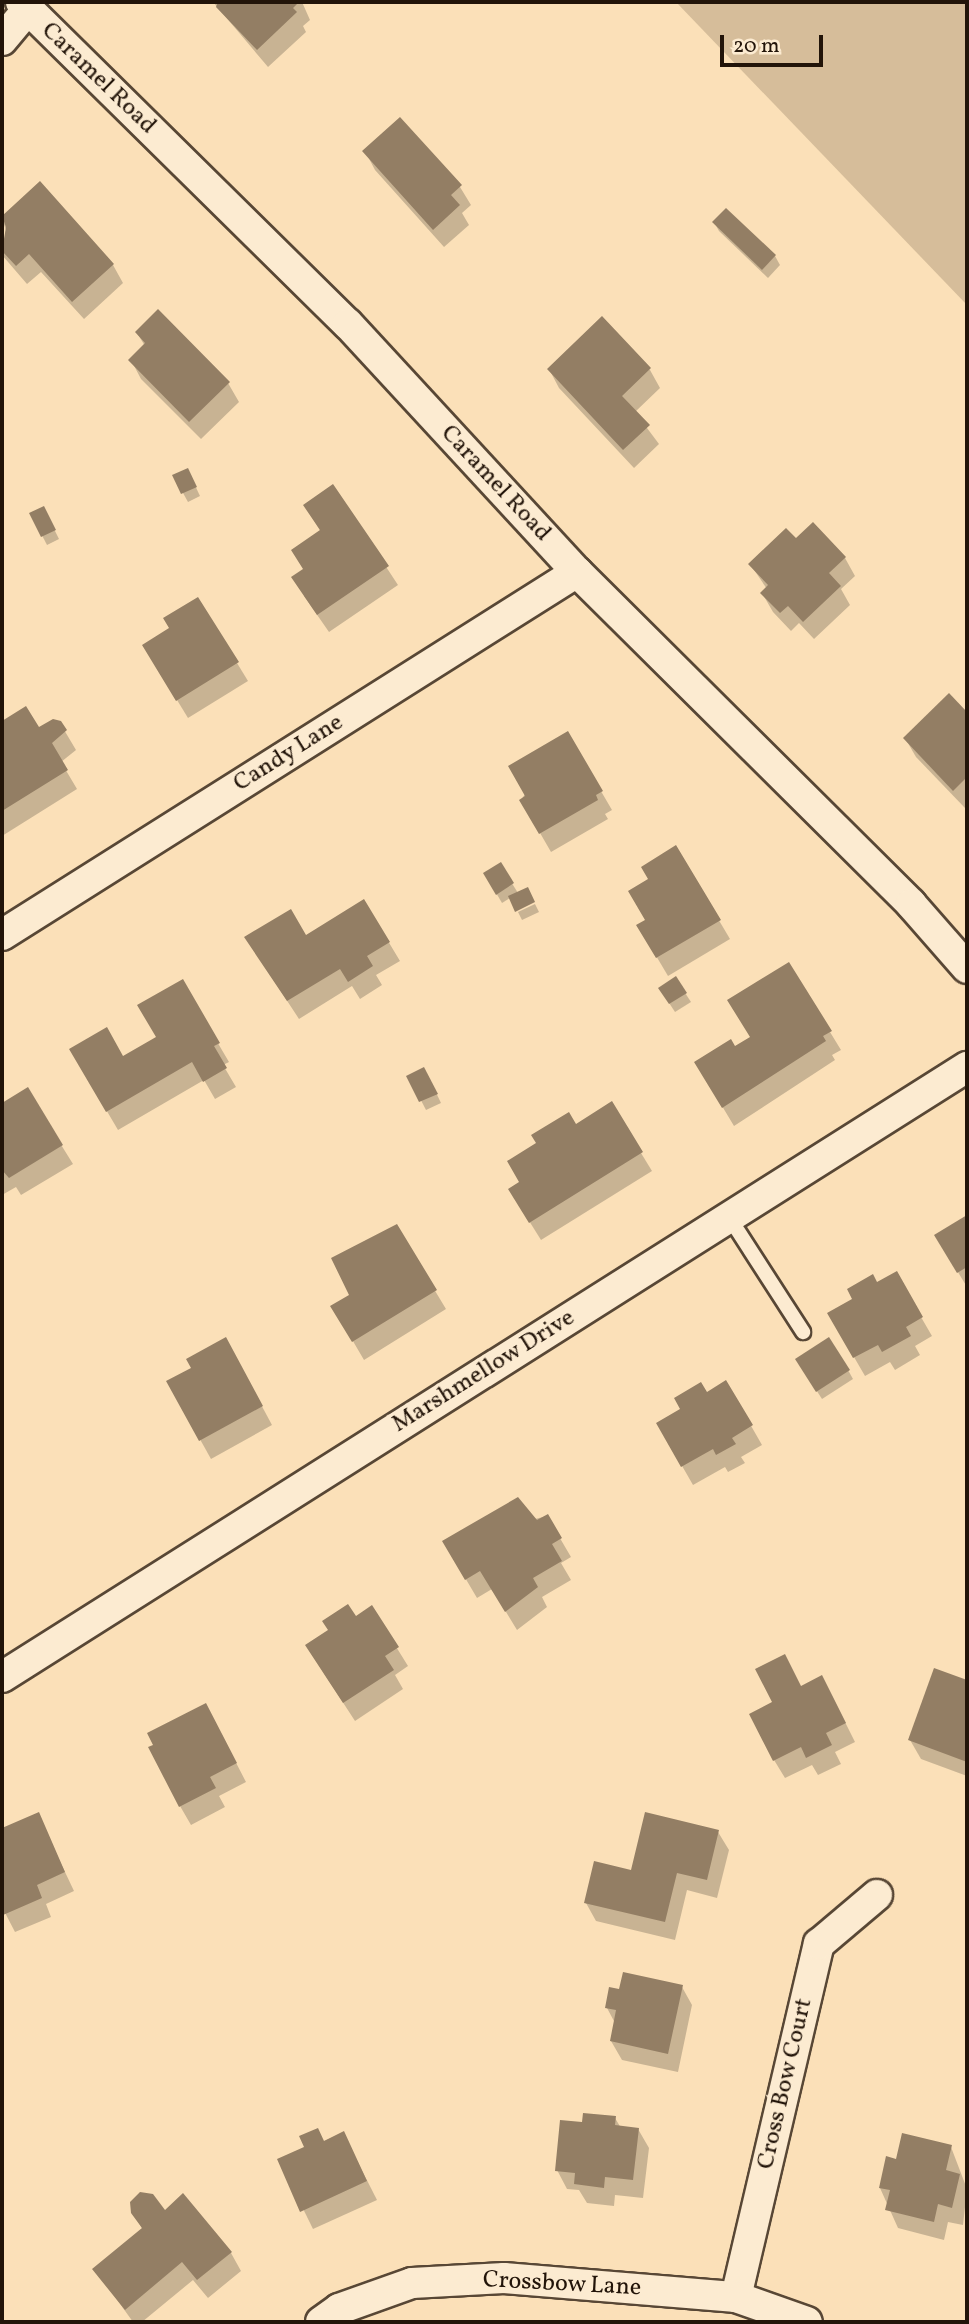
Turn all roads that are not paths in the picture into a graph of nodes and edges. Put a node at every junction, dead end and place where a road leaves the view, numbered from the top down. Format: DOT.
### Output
graph roads {
  1 [pos="24,6"];
  2 [pos="2,40"];
  3 [pos="577,572"];
  4 [pos="2,935"];
  5 [pos="967,968"];
  6 [pos="967,1067"];
  7 [pos="729,1217"];
  8 [pos="803,1332"];
  9 [pos="2,1677"];
  10 [pos="877,1895"];
  11 [pos="736,2297"];
  12 [pos="321,2322"];
  13 [pos="807,2322"];
  1 -- 2 [label="street"];
  1 -- 3 [label="street, Caramel Road"];
  3 -- 4 [label="street, Candy Lane"];
  3 -- 5 [label="street, Caramel Road"];
  6 -- 7 [label="street, Marshmellow Drive"];
  7 -- 8 [label="lane"];
  7 -- 9 [label="street, Marshmellow Drive"];
  10 -- 11 [label="street, Cross Bow Court"];
  11 -- 12 [label="street, Crossbow Lane"];
  11 -- 13 [label="street, Crossbow Lane"];
}
